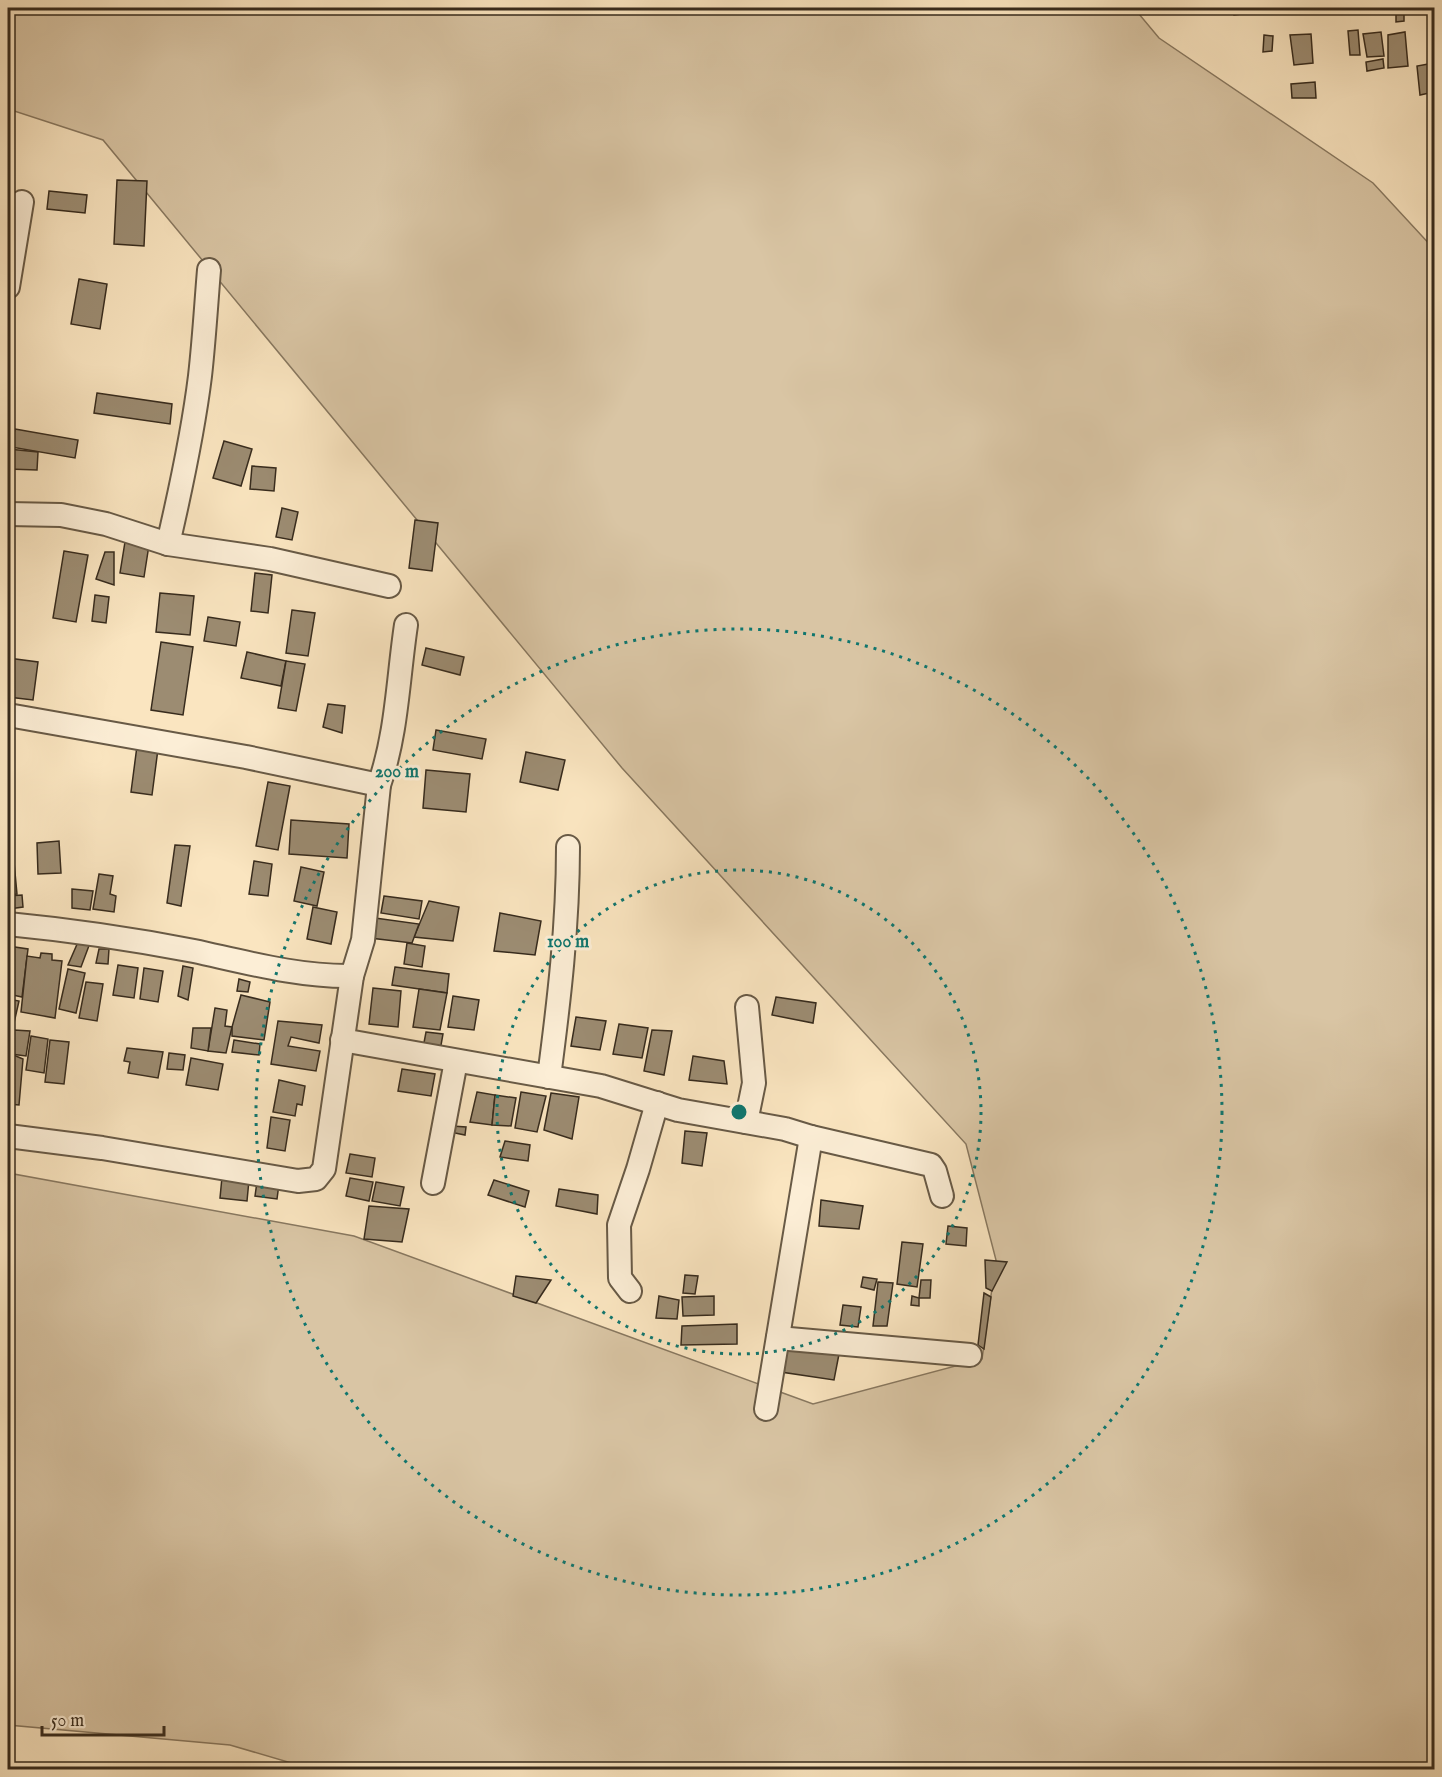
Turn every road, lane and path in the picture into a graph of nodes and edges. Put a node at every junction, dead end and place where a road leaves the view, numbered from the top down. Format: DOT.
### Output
graph roads {
  1 [pos="22,202"];
  2 [pos="209,270"];
  3 [pos="8,288"];
  4 [pos="8,514"];
  5 [pos="168,544"];
  6 [pos="389,586"];
  7 [pos="406,625"];
  8 [pos="8,715"];
  9 [pos="380,784"];
  10 [pos="568,848"];
  11 [pos="8,924"];
  12 [pos="352,976"];
  13 [pos="747,1007"];
  14 [pos="342,1040"];
  15 [pos="456,1061"];
  16 [pos="549,1077"];
  17 [pos="657,1103"];
  18 [pos="746,1122"];
  19 [pos="8,1136"];
  20 [pos="811,1137"];
  21 [pos="433,1183"];
  22 [pos="942,1196"];
  23 [pos="630,1291"];
  24 [pos="778,1338"];
  25 [pos="970,1355"];
  26 [pos="766,1409"];
  1 -- 3 [label="street"];
  2 -- 5 [label="street"];
  4 -- 5 [label="street"];
  5 -- 6 [label="street"];
  7 -- 9 [label="street"];
  8 -- 9 [label="street"];
  9 -- 12 [label="street"];
  10 -- 16 [label="street"];
  11 -- 12 [label="street"];
  12 -- 14 [label="street"];
  13 -- 18 [label="street"];
  14 -- 15 [label="street"];
  14 -- 19 [label="street"];
  15 -- 16 [label="street"];
  15 -- 21 [label="street"];
  16 -- 17 [label="street"];
  17 -- 18 [label="street"];
  17 -- 23 [label="street"];
  18 -- 20 [label="street"];
  20 -- 22 [label="street"];
  20 -- 24 [label="street"];
  24 -- 25 [label="street"];
  24 -- 26 [label="street"];
}
